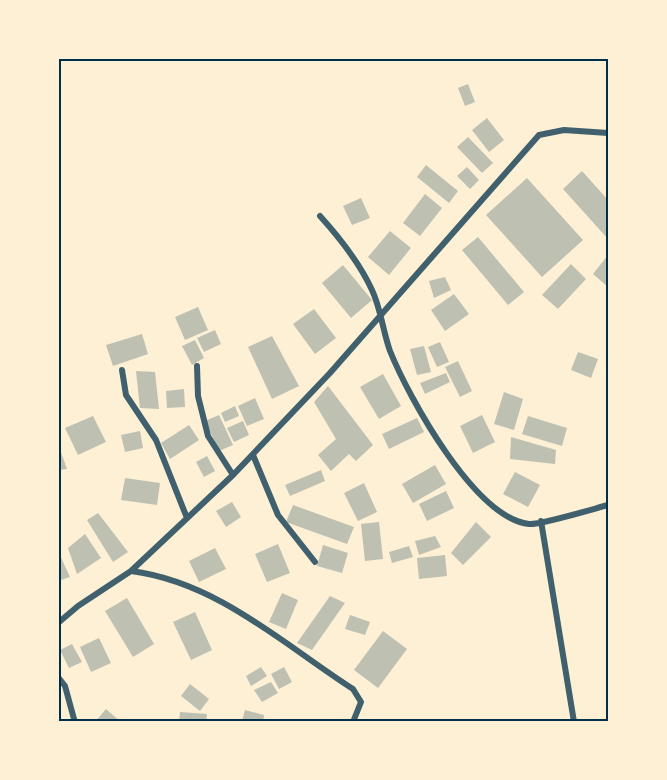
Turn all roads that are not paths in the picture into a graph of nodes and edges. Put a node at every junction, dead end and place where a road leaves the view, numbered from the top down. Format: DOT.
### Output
graph roads {
  1 [pos="609,133"];
  2 [pos="320,216"];
  3 [pos="379,317"];
  4 [pos="197,366"];
  5 [pos="122,370"];
  6 [pos="253,455"];
  7 [pos="233,475"];
  8 [pos="609,505"];
  9 [pos="187,518"];
  10 [pos="541,521"];
  11 [pos="315,562"];
  12 [pos="131,571"];
  13 [pos="58,622"];
  14 [pos="58,677"];
  15 [pos="74,718"];
  16 [pos="353,722"];
  17 [pos="574,722"];
  1 -- 3 [label="street"];
  2 -- 3 [label="street"];
  3 -- 6 [label="street"];
  3 -- 10 [label="street"];
  4 -- 7 [label="street"];
  5 -- 9 [label="street"];
  6 -- 7 [label="street"];
  6 -- 11 [label="street"];
  7 -- 9 [label="street"];
  8 -- 10 [label="street"];
  9 -- 12 [label="street"];
  10 -- 17 [label="street"];
  12 -- 13 [label="street"];
  12 -- 16 [label="street"];
  14 -- 15 [label="street"];
}
